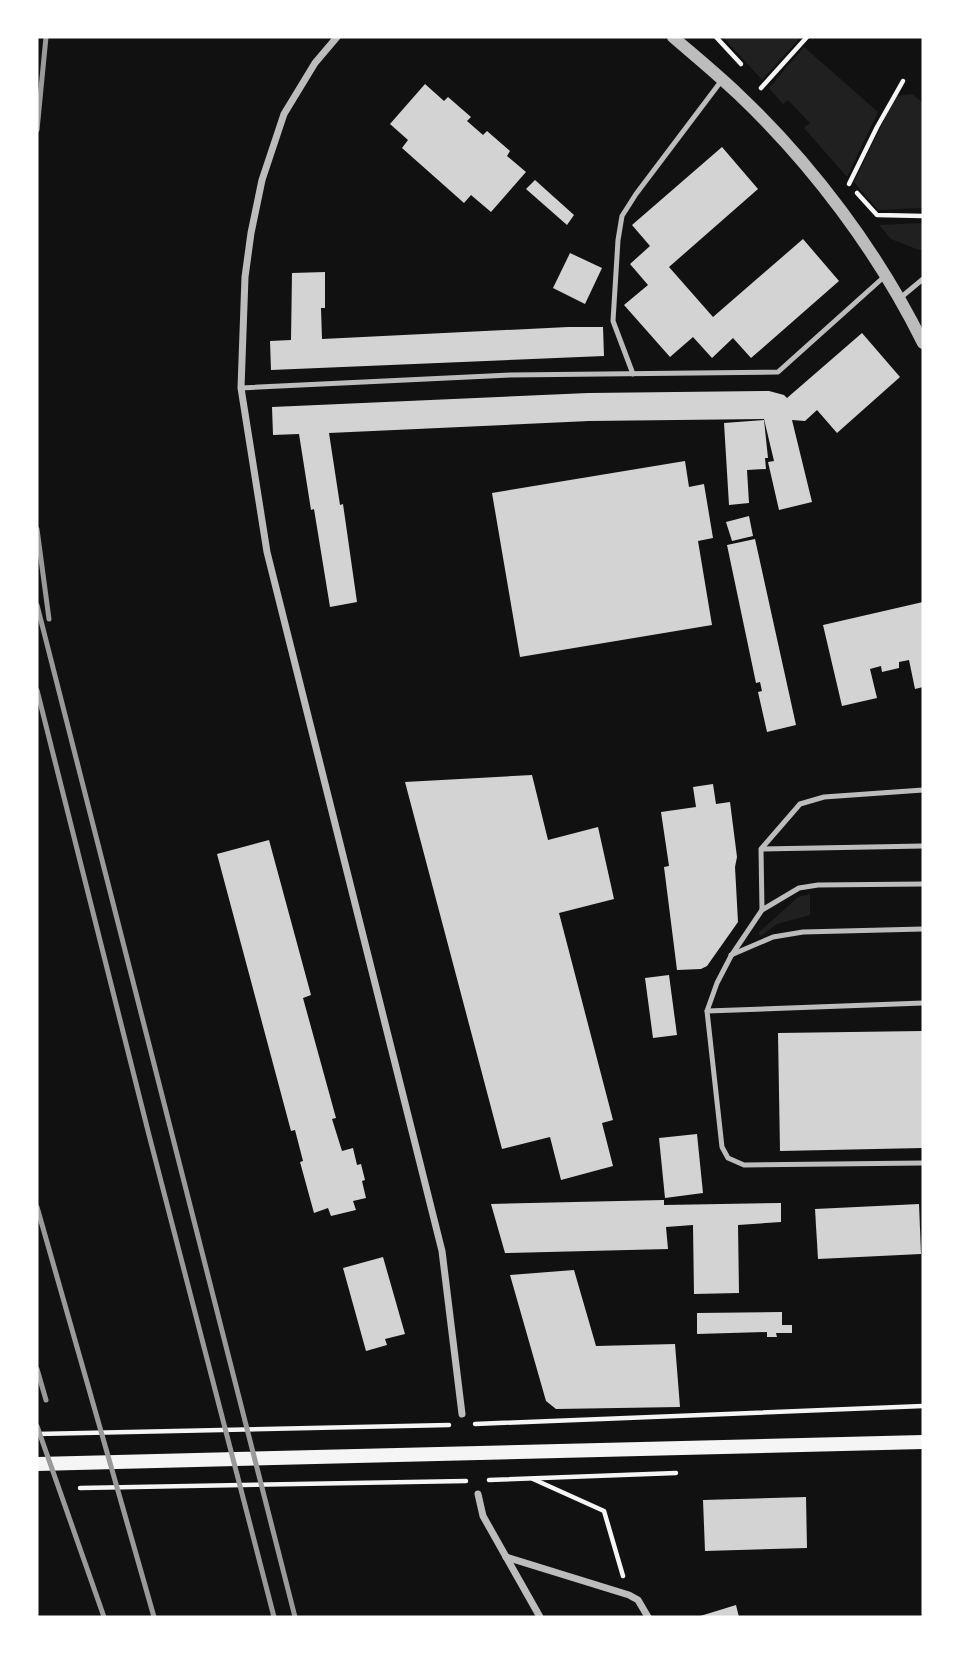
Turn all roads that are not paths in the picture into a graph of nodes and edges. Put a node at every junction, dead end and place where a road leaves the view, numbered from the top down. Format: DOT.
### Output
graph roads {
  1 [pos="337,37"];
  2 [pos="673,37"];
  3 [pos="722,80"];
  4 [pos="885,276"];
  5 [pos="923,279"];
  6 [pos="899,299"];
  7 [pos="923,343"];
  8 [pos="633,374"];
  9 [pos="241,388"];
  10 [pos="923,790"];
  11 [pos="923,846"];
  12 [pos="761,849"];
  13 [pos="923,884"];
  14 [pos="762,911"];
  15 [pos="923,929"];
  16 [pos="731,956"];
  17 [pos="923,1003"];
  18 [pos="707,1010"];
  19 [pos="923,1163"];
  20 [pos="462,1414"];
  21 [pos="923,1442"];
  22 [pos="37,1464"];
  23 [pos="478,1494"];
  24 [pos="506,1557"];
  25 [pos="540,1617"];
  26 [pos="648,1617"];
  1 -- 9 [label="street"];
  2 -- 3 [label="street"];
  3 -- 4 [label="street"];
  3 -- 8 [label="lane"];
  4 -- 6 [label="street"];
  4 -- 8 [label="lane"];
  5 -- 6 [label="lane"];
  6 -- 7 [label="street"];
  8 -- 9 [label="lane"];
  9 -- 20 [label="street"];
  10 -- 12 [label="lane"];
  11 -- 12 [label="lane"];
  12 -- 14 [label="lane"];
  13 -- 14 [label="lane"];
  14 -- 16 [label="lane"];
  15 -- 16 [label="lane"];
  16 -- 18 [label="lane"];
  17 -- 18 [label="lane"];
  18 -- 19 [label="lane"];
  21 -- 22 [label="main road"];
  23 -- 24 [label="street"];
  24 -- 25 [label="street"];
  24 -- 26 [label="street"];
}
